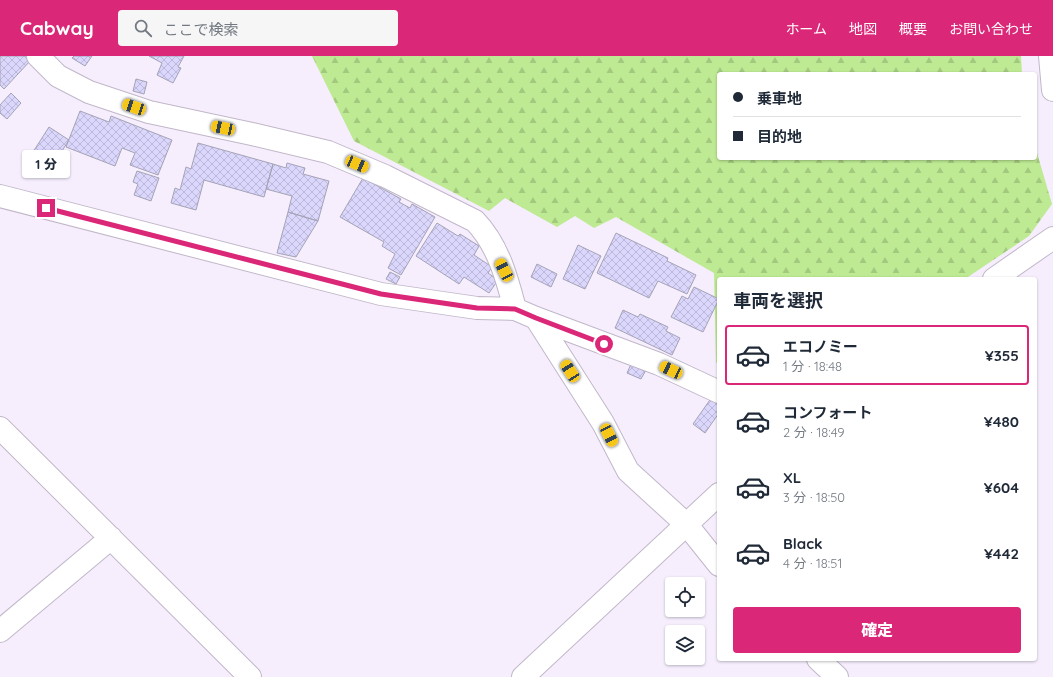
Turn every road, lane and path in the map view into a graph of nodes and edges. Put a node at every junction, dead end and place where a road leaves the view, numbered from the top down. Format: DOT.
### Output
graph roads {
  1 [pos="38,56"];
  2 [pos="1050,56"];
  3 [pos="1053,90"];
  4 [pos="0,196"];
  5 [pos="1053,238"];
  6 [pos="997,277"];
  7 [pos="515,309"];
  8 [pos="536,318"];
  9 [pos="717,391"];
  10 [pos="0,428"];
  11 [pos="717,496"];
  12 [pos="687,525"];
  13 [pos="111,538"];
  14 [pos="717,563"];
  15 [pos="0,632"];
  16 [pos="820,661"];
  17 [pos="250,677"];
  18 [pos="523,677"];
  19 [pos="837,677"];
  1 -- 7 [label="street"];
  2 -- 3 [label="street"];
  4 -- 7 [label="street"];
  5 -- 6 [label="street"];
  7 -- 8 [label="street"];
  8 -- 9 [label="street"];
  8 -- 12 [label="street"];
  10 -- 13 [label="street"];
  11 -- 12 [label="street"];
  12 -- 14 [label="street"];
  12 -- 18 [label="street"];
  13 -- 15 [label="street"];
  13 -- 17 [label="street"];
  16 -- 19 [label="street"];
}
